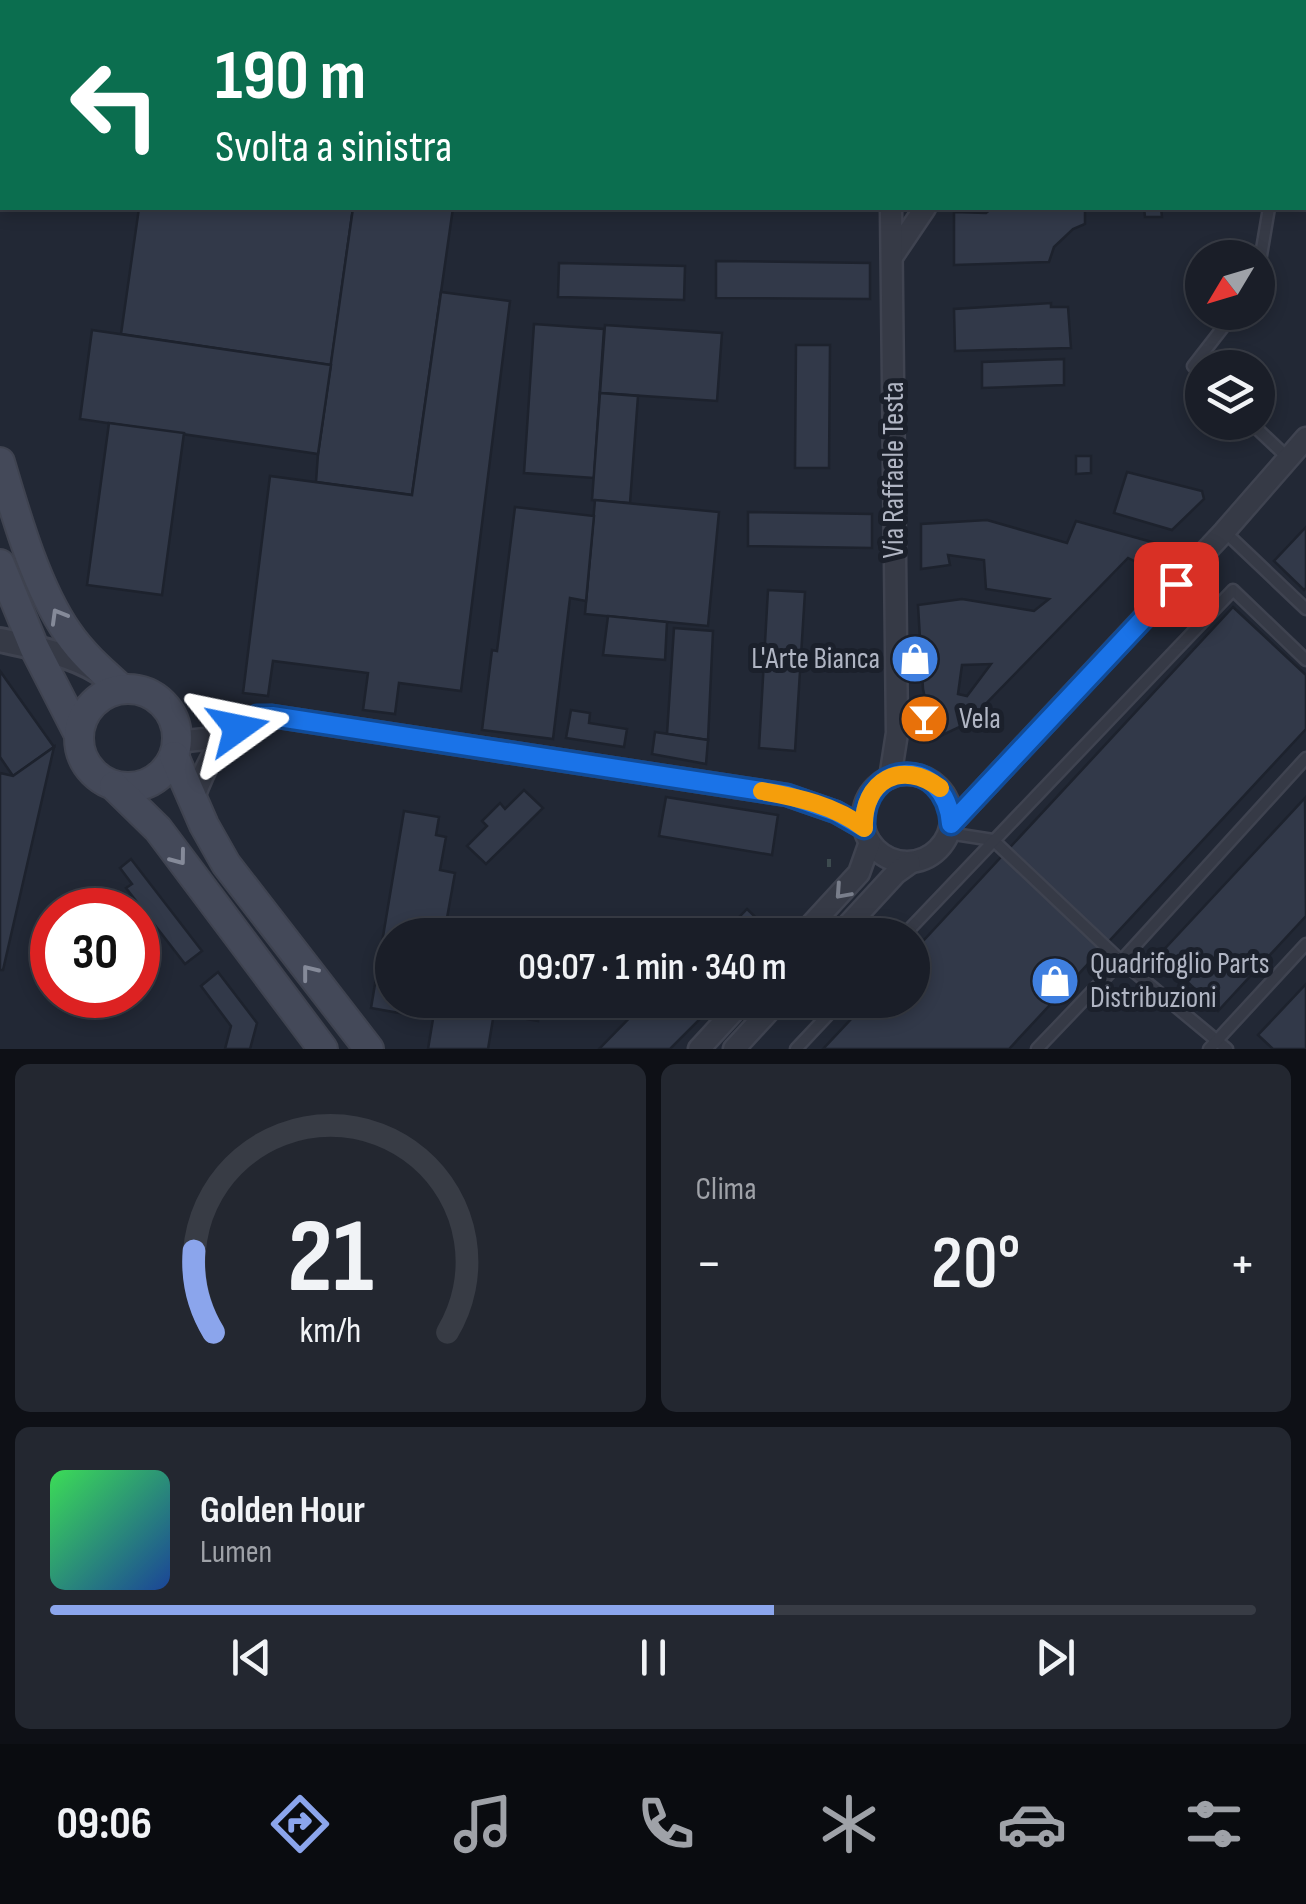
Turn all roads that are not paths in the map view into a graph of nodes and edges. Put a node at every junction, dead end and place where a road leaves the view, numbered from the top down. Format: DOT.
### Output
graph roads {
  1 [pos="891,210"];
  2 [pos="924,210"];
  3 [pos="1270,210"];
  4 [pos="1264,240"];
  5 [pos="892,257"];
  6 [pos="1306,438"];
  7 [pos="1269,440"];
  8 [pos="1288,458"];
  9 [pos="0,462"];
  10 [pos="1224,532"];
  11 [pos="0,564"];
  12 [pos="1306,609"];
  13 [pos="0,640"];
  14 [pos="34,647"];
  15 [pos="1306,660"];
  16 [pos="122,689"];
  17 [pos="238,728"];
  18 [pos="78,732"];
  19 [pos="896,733"];
  20 [pos="176,749"];
  21 [pos="1306,758"];
  22 [pos="914,775"];
  23 [pos="890,778"];
  24 [pos="114,786"];
  25 [pos="978,793"];
  26 [pos="945,798"];
  27 [pos="193,800"];
  28 [pos="950,828"];
  29 [pos="867,835"];
  30 [pos="993,840"];
  31 [pos="910,863"];
  32 [pos="818,918"];
  33 [pos="854,918"];
  34 [pos="920,918"];
  35 [pos="1306,944"];
  36 [pos="1121,961"];
  37 [pos="727,1018"];
  38 [pos="762,1018"];
  39 [pos="825,1018"];
  40 [pos="1213,1045"];
  41 [pos="323,1049"];
  42 [pos="369,1049"];
  43 [pos="699,1049"];
  44 [pos="734,1049"];
  45 [pos="796,1049"];
  46 [pos="1036,1049"];
  47 [pos="1227,1049"];
  1 -- 5 [label="street, Via Raffaele Testa"];
  2 -- 5 [label="street"];
  3 -- 4 [label="lane"];
  5 -- 19 [label="street, Via Raffaele Testa"];
  6 -- 8 [label="street"];
  7 -- 8 [label="lane"];
  8 -- 10 [label="street"];
  16 -- 9 [label="main road, one-way"];
  10 -- 12 [label="lane"];
  10 -- 25 [label="street"];
  11 -- 14 [label="main road"];
  13 -- 14 [label="street"];
  14 -- 16 [label="street"];
  14 -- 18 [label="main road"];
  15 -- 30 [label="lane"];
  16 -- 18 [label="main road"];
  16 -- 20 [label="main road"];
  17 -- 20 [label="street"];
  17 -- 27 [label="street"];
  17 -- 29 [label="street"];
  18 -- 24 [label="main road"];
  19 -- 22 [label="street, Via Raffaele Testa"];
  19 -- 23 [label="street, Via Raffaele Testa"];
  20 -- 24 [label="main road"];
  20 -- 27 [label="main road"];
  21 -- 36 [label="lane"];
  22 -- 23 [label="street"];
  22 -- 26 [label="street"];
  23 -- 29 [label="street"];
  24 -- 41 [label="main road, one-way"];
  25 -- 26 [label="street"];
  25 -- 28 [label="street"];
  26 -- 28 [label="street"];
  42 -- 27 [label="main road, one-way"];
  28 -- 30 [label="lane"];
  28 -- 31 [label="street"];
  29 -- 31 [label="street"];
  29 -- 32 [label="street, one-way"];
  30 -- 34 [label="lane"];
  30 -- 36 [label="lane"];
  31 -- 33 [label="street"];
  35 -- 40 [label="lane"];
  36 -- 40 [label="lane"];
  36 -- 46 [label="lane"];
  37 -- 43 [label="street"];
  38 -- 44 [label="street"];
  39 -- 45 [label="lane"];
  40 -- 47 [label="lane"];
}
